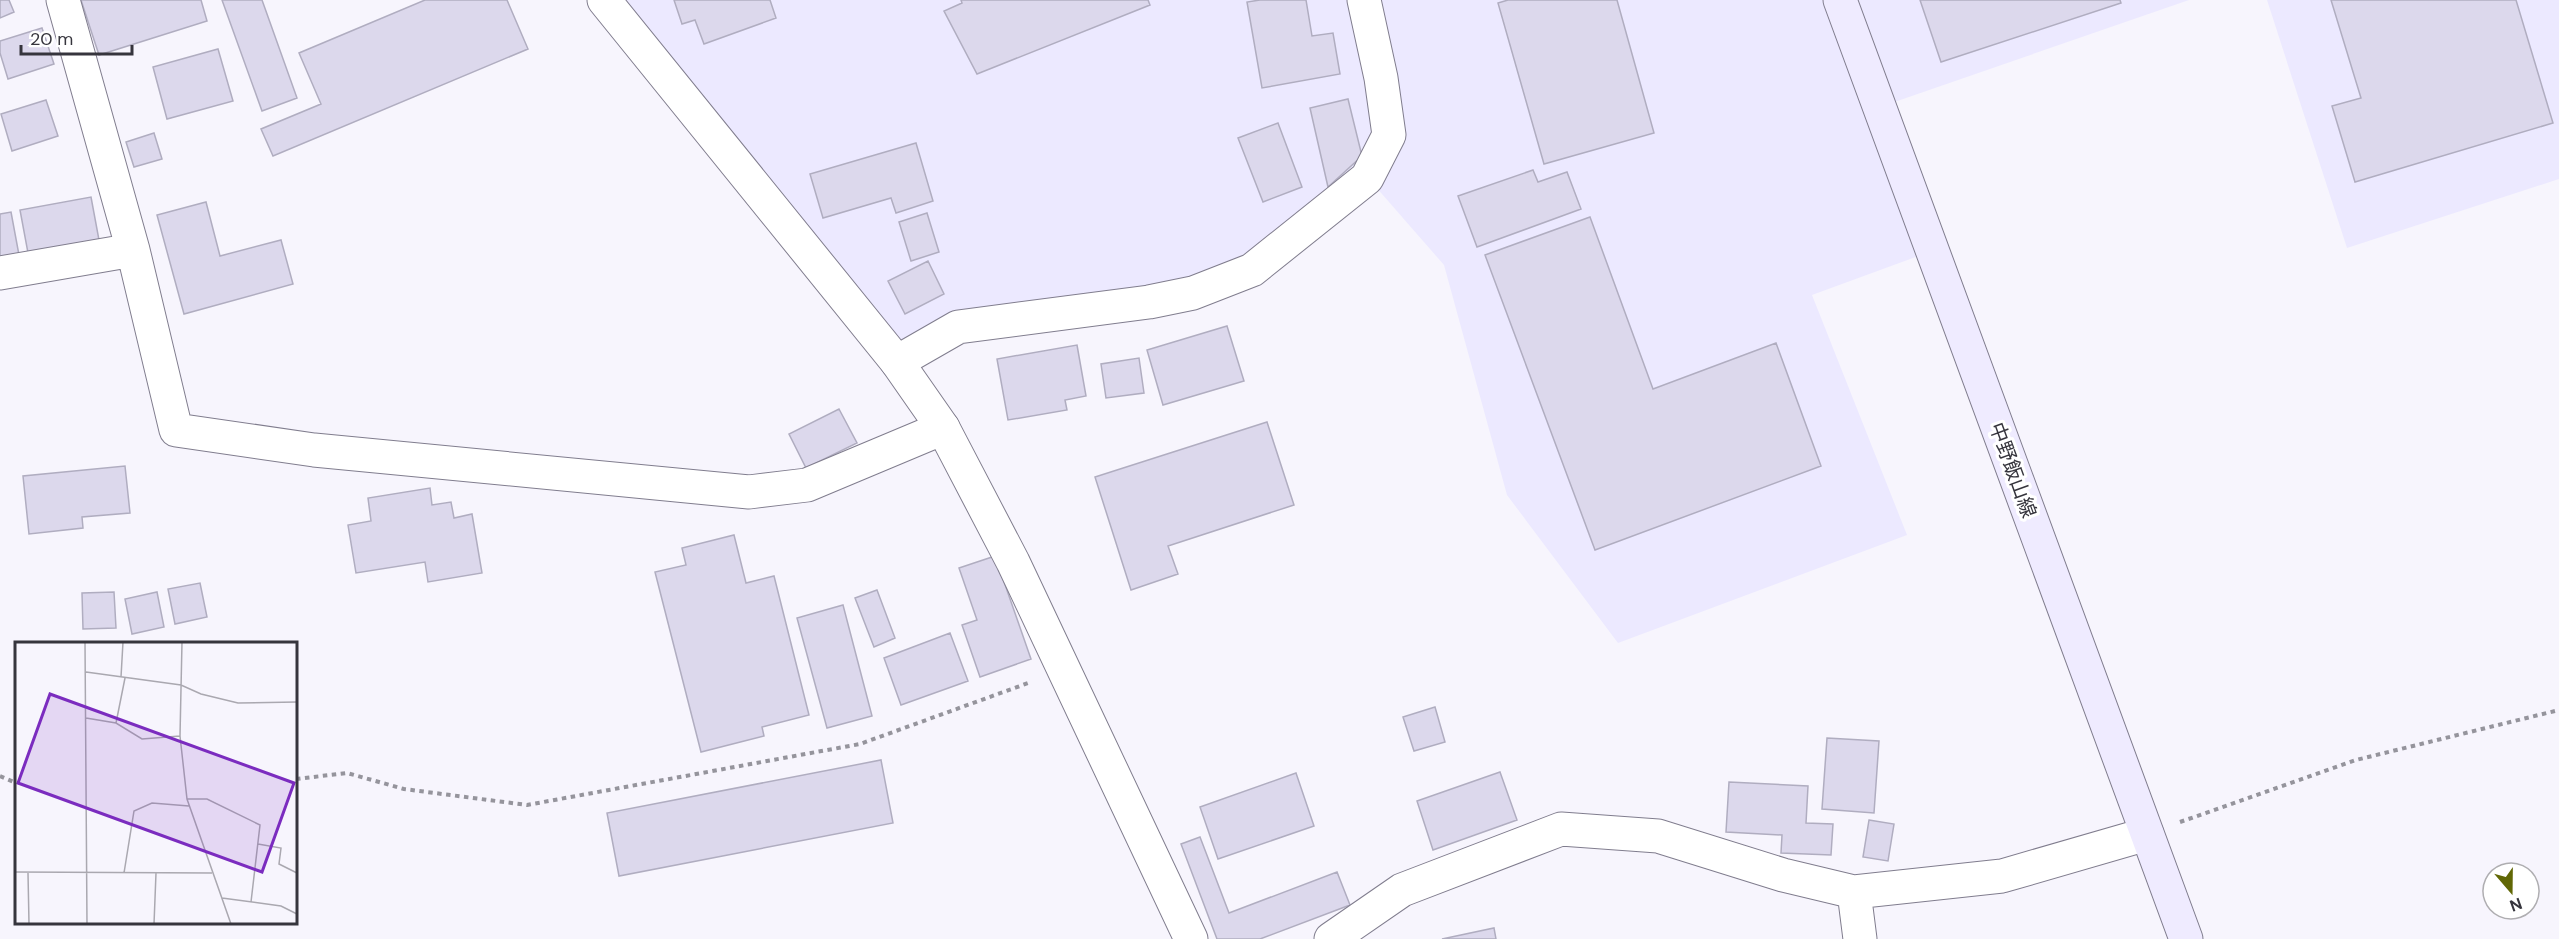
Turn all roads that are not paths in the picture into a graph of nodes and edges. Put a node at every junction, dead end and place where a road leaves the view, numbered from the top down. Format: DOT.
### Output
graph roads {
  1 [pos="63,0"];
  2 [pos="604,0"];
  3 [pos="1364,0"];
  4 [pos="1840,0"];
  5 [pos="133,250"];
  6 [pos="0,273"];
  7 [pos="897,362"];
  8 [pos="943,428"];
  9 [pos="2147,834"];
  10 [pos="1854,892"];
  11 [pos="1191,939"];
  12 [pos="1331,939"];
  13 [pos="1860,939"];
  14 [pos="2186,939"];
  1 -- 5 [label="street"];
  2 -- 7 [label="street"];
  3 -- 7 [label="street"];
  4 -- 9 [label="main road, 中野飯山線"];
  5 -- 6 [label="street"];
  5 -- 8 [label="street"];
  7 -- 8 [label="street"];
  8 -- 11 [label="street"];
  9 -- 10 [label="street"];
  9 -- 14 [label="main road, 中野飯山線"];
  10 -- 12 [label="street"];
  10 -- 13 [label="street"];
}
